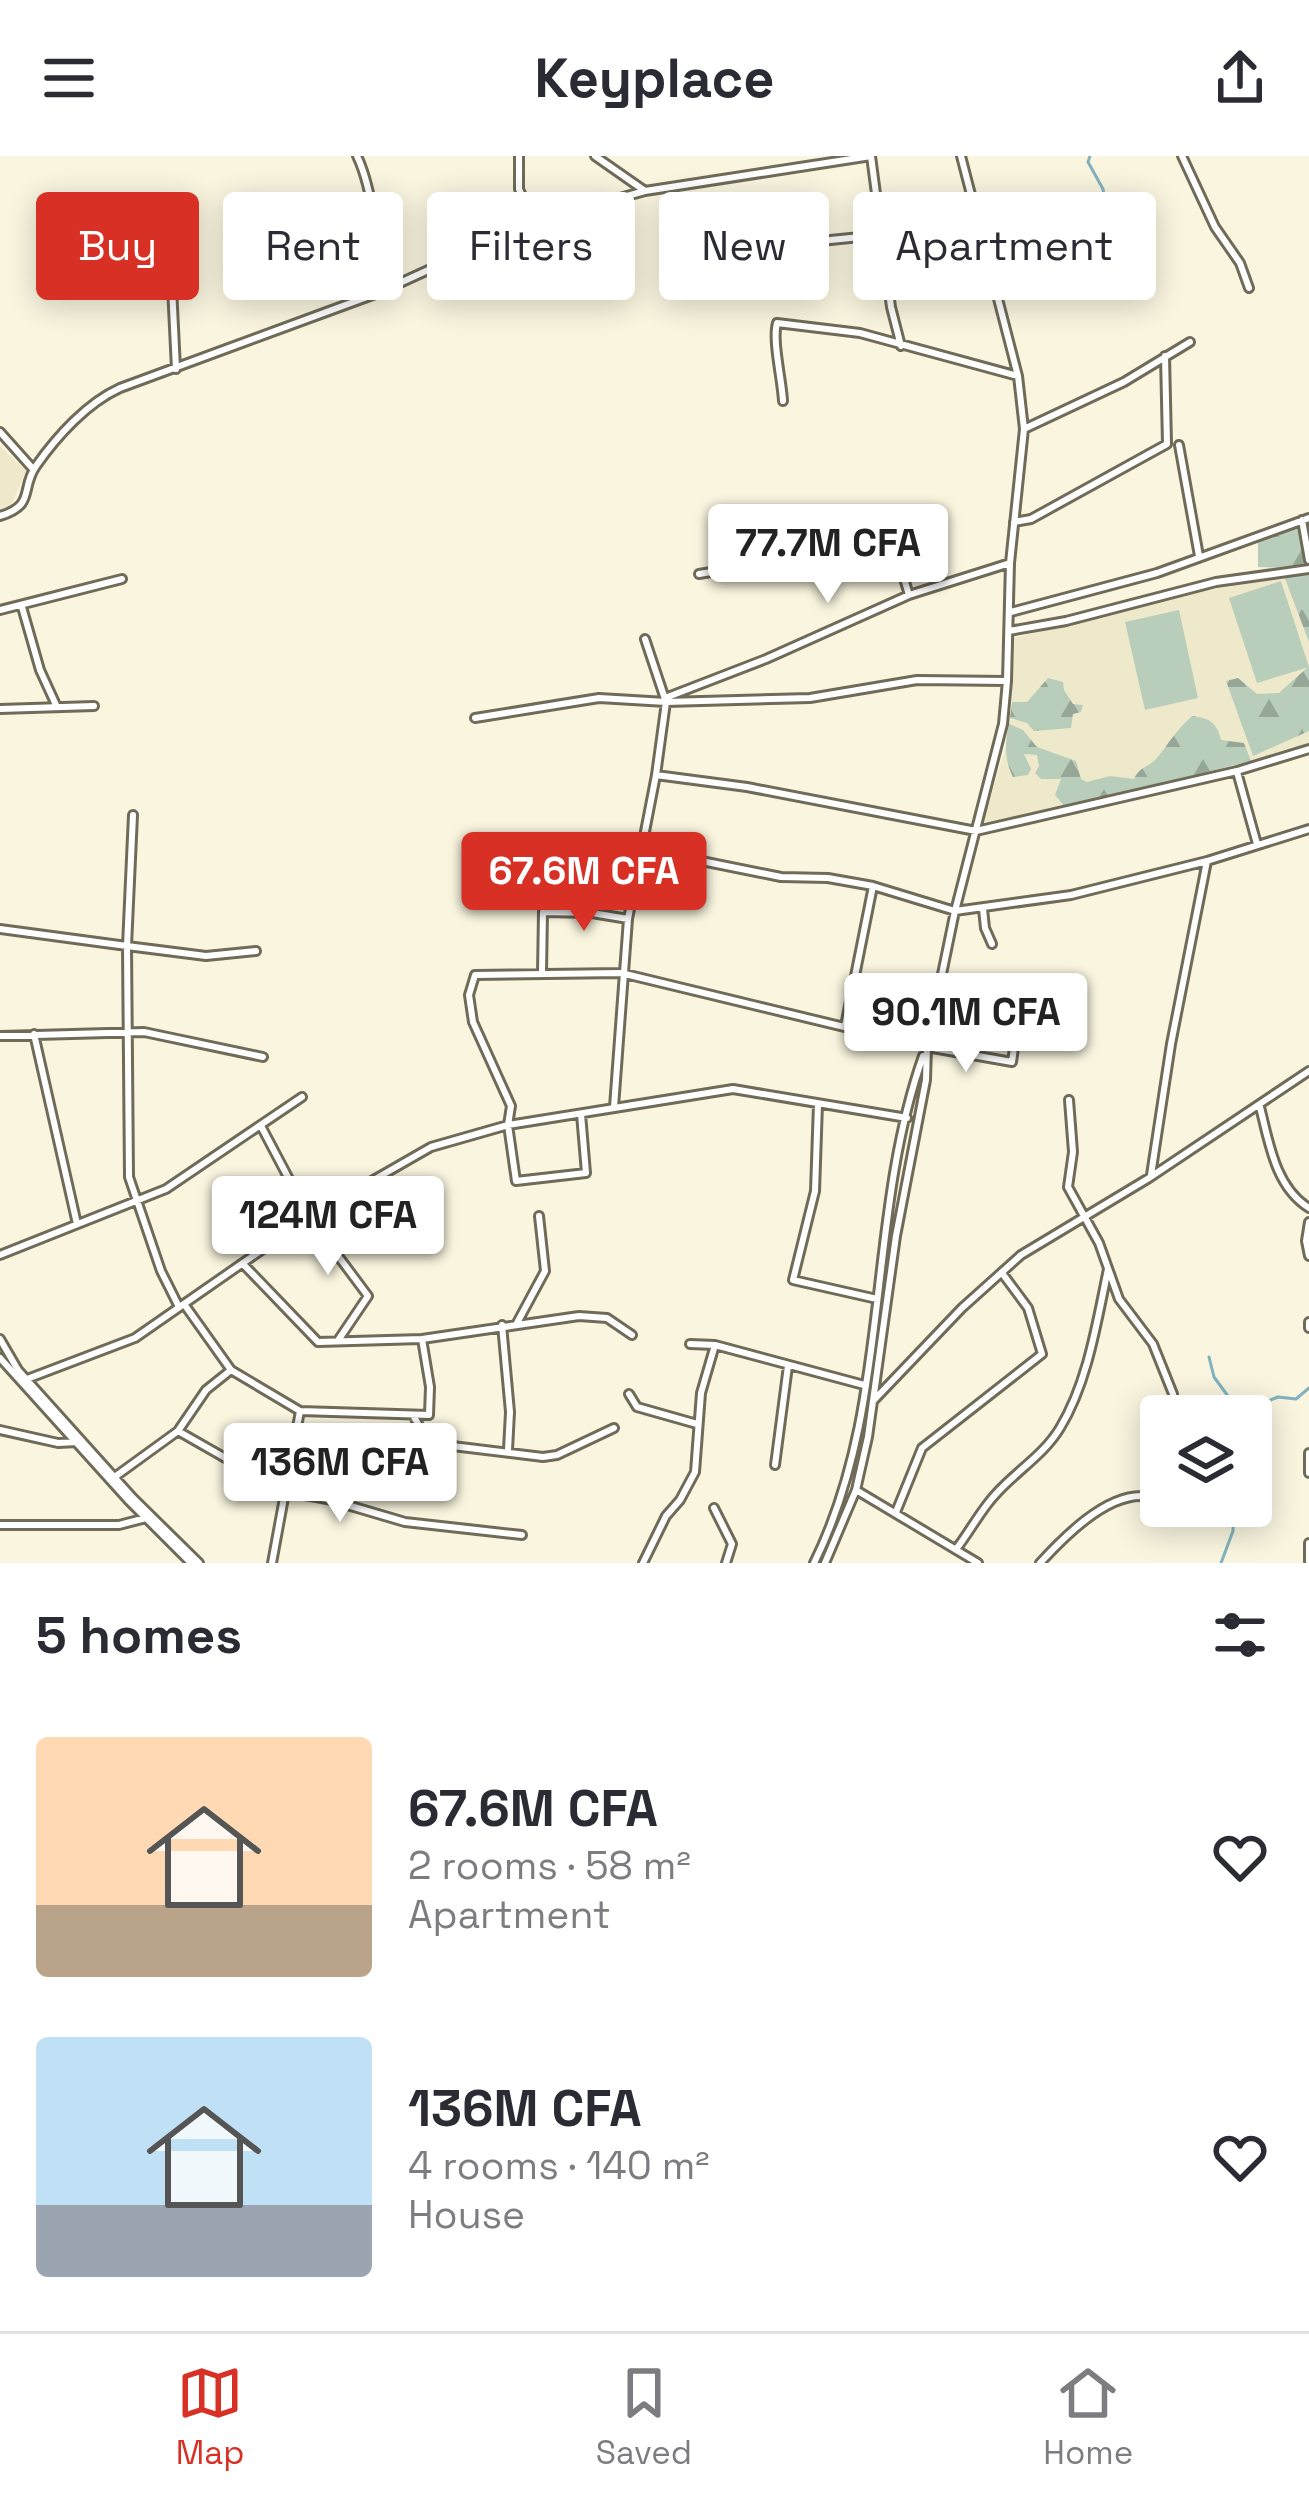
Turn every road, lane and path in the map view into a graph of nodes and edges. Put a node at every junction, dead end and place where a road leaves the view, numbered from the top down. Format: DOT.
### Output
graph roads {
  1 [pos="357,156"];
  2 [pos="519,156"];
  3 [pos="595,156"];
  4 [pos="871,156"];
  5 [pos="961,156"];
  6 [pos="1182,156"];
  7 [pos="645,191"];
  8 [pos="368,192"];
  9 [pos="520,192"];
  10 [pos="875,192"];
  11 [pos="635,194"];
  12 [pos="1249,288"];
  13 [pos="173,300"];
  14 [pos="359,300"];
  15 [pos="892,300"];
  16 [pos="1190,342"];
  17 [pos="901,346"];
  18 [pos="1165,356"];
  19 [pos="176,369"];
  20 [pos="1018,376"];
  21 [pos="783,401"];
  22 [pos="1024,429"];
  23 [pos="0,432"];
  24 [pos="1179,445"];
  25 [pos="33,469"];
  26 [pos="0,516"];
  27 [pos="1305,519"];
  28 [pos="1014,522"];
  29 [pos="1199,556"];
  30 [pos="1010,563"];
  31 [pos="1309,565"];
  32 [pos="699,574"];
  33 [pos="122,579"];
  34 [pos="909,595"];
  35 [pos="22,607"];
  36 [pos="0,610"];
  37 [pos="1011,611"];
  38 [pos="1010,632"];
  39 [pos="645,639"];
  40 [pos="1007,681"];
  41 [pos="665,700"];
  42 [pos="56,705"];
  43 [pos="94,706"];
  44 [pos="0,709"];
  45 [pos="475,718"];
  46 [pos="1309,749"];
  47 [pos="1237,771"];
  48 [pos="656,775"];
  49 [pos="133,815"];
  50 [pos="1309,829"];
  51 [pos="976,831"];
  52 [pos="588,838"];
  53 [pos="1257,844"];
  54 [pos="641,847"];
  55 [pos="1207,861"];
  56 [pos="873,886"];
  57 [pos="983,909"];
  58 [pos="955,911"];
  59 [pos="628,919"];
  60 [pos="0,929"];
  61 [pos="992,944"];
  62 [pos="127,946"];
  63 [pos="256,951"];
  64 [pos="542,974"];
  65 [pos="622,974"];
  66 [pos="1023,986"];
  67 [pos="845,1027"];
  68 [pos="128,1032"];
  69 [pos="34,1034"];
  70 [pos="0,1036"];
  71 [pos="927,1046"];
  72 [pos="263,1057"];
  73 [pos="1309,1071"];
  74 [pos="302,1097"];
  75 [pos="1069,1100"];
  76 [pos="818,1104"];
  77 [pos="614,1107"];
  78 [pos="1260,1107"];
  79 [pos="581,1114"];
  80 [pos="907,1118"];
  81 [pos="508,1125"];
  82 [pos="261,1126"];
  83 [pos="1150,1178"];
  84 [pos="135,1202"];
  85 [pos="1309,1208"];
  86 [pos="539,1216"];
  87 [pos="1082,1216"];
  88 [pos="309,1217"];
  89 [pos="1309,1222"];
  90 [pos="77,1225"];
  91 [pos="0,1255"];
  92 [pos="1309,1256"];
  93 [pos="242,1264"];
  94 [pos="1108,1269"];
  95 [pos="1002,1273"];
  96 [pos="877,1299"];
  97 [pos="182,1305"];
  98 [pos="517,1323"];
  99 [pos="502,1325"];
  100 [pos="632,1335"];
  101 [pos="0,1339"];
  102 [pos="422,1339"];
  103 [pos="339,1340"];
  104 [pos="690,1344"];
  105 [pos="715,1346"];
  106 [pos="0,1358"];
  107 [pos="788,1366"];
  108 [pos="231,1370"];
  109 [pos="15,1372"];
  110 [pos="0,1376"];
  111 [pos="27,1379"];
  112 [pos="864,1385"];
  113 [pos="629,1394"];
  114 [pos="1173,1394"];
  115 [pos="873,1401"];
  116 [pos="300,1411"];
  117 [pos="413,1415"];
  118 [pos="697,1424"];
  119 [pos="614,1429"];
  120 [pos="0,1430"];
  121 [pos="178,1431"];
  122 [pos="77,1442"];
  123 [pos="508,1450"];
  124 [pos="1309,1453"];
  125 [pos="775,1465"];
  126 [pos="1309,1473"];
  127 [pos="115,1476"];
  128 [pos="856,1490"];
  129 [pos="283,1491"];
  130 [pos="1140,1496"];
  131 [pos="714,1508"];
  132 [pos="896,1512"];
  133 [pos="146,1518"];
  134 [pos="0,1525"];
  135 [pos="522,1535"];
  136 [pos="1309,1543"];
  137 [pos="958,1548"];
  138 [pos="829,1562"];
  139 [pos="1309,1562"];
  140 [pos="195,1563"];
  141 [pos="272,1563"];
  142 [pos="644,1563"];
  143 [pos="726,1563"];
  144 [pos="814,1563"];
  145 [pos="978,1563"];
  146 [pos="1040,1563"];
  1 -- 8 [label="street"];
  2 -- 9 [label="street"];
  3 -- 7 [label="street"];
  4 -- 7 [label="street"];
  4 -- 10 [label="street"];
  5 -- 20 [label="street"];
  6 -- 12 [label="street"];
  7 -- 11 [label="street"];
  13 -- 19 [label="street"];
  14 -- 19 [label="street"];
  15 -- 17 [label="street"];
  16 -- 18 [label="street"];
  17 -- 20 [label="street"];
  17 -- 21 [label="street"];
  18 -- 22 [label="street"];
  18 -- 28 [label="street"];
  19 -- 25 [label="street"];
  20 -- 22 [label="street"];
  22 -- 28 [label="street"];
  23 -- 25 [label="street"];
  24 -- 29 [label="street"];
  25 -- 26 [label="street"];
  27 -- 29 [label="street"];
  27 -- 31 [label="street"];
  28 -- 30 [label="street"];
  29 -- 37 [label="street"];
  30 -- 34 [label="street"];
  30 -- 37 [label="street"];
  31 -- 38 [label="street"];
  32 -- 34 [label="street"];
  33 -- 35 [label="street"];
  34 -- 41 [label="street"];
  35 -- 36 [label="street"];
  35 -- 42 [label="street"];
  37 -- 38 [label="street"];
  38 -- 40 [label="street"];
  39 -- 41 [label="street"];
  40 -- 41 [label="street"];
  40 -- 51 [label="street"];
  41 -- 45 [label="street"];
  41 -- 48 [label="street"];
  42 -- 43 [label="street"];
  42 -- 44 [label="street"];
  46 -- 47 [label="street"];
  47 -- 51 [label="street"];
  47 -- 53 [label="street"];
  48 -- 51 [label="street"];
  48 -- 54 [label="street"];
  49 -- 62 [label="street"];
  50 -- 53 [label="street"];
  51 -- 58 [label="street"];
  52 -- 54 [label="street"];
  53 -- 55 [label="street"];
  54 -- 56 [label="street"];
  54 -- 59 [label="street"];
  55 -- 57 [label="street"];
  55 -- 83 [label="street"];
  56 -- 58 [label="street"];
  56 -- 67 [label="street"];
  57 -- 58 [label="street"];
  57 -- 61 [label="street"];
  58 -- 71 [label="street"];
  59 -- 64 [label="street"];
  59 -- 65 [label="street"];
  60 -- 62 [label="street"];
  62 -- 63 [label="street"];
  62 -- 68 [label="street"];
  64 -- 65 [label="street"];
  64 -- 81 [label="street"];
  65 -- 67 [label="street"];
  65 -- 77 [label="street"];
  66 -- 71 [label="street"];
  67 -- 71 [label="street"];
  68 -- 69 [label="street"];
  68 -- 72 [label="street"];
  68 -- 84 [label="street"];
  69 -- 70 [label="street"];
  69 -- 90 [label="street"];
  71 -- 80 [label="street"];
  71 -- 115 [label="street"];
  73 -- 78 [label="street"];
  74 -- 82 [label="street"];
  75 -- 87 [label="street"];
  76 -- 77 [label="street"];
  76 -- 80 [label="street"];
  76 -- 96 [label="street"];
  77 -- 79 [label="street"];
  78 -- 83 [label="street"];
  78 -- 85 [label="street"];
  79 -- 81 [label="street"];
  79 -- 81 [label="street"];
  80 -- 96 [label="street"];
  81 -- 88 [label="street"];
  82 -- 84 [label="street"];
  82 -- 88 [label="street"];
  83 -- 87 [label="street"];
  84 -- 90 [label="street"];
  84 -- 97 [label="street"];
  86 -- 98 [label="street"];
  87 -- 94 [label="street"];
  87 -- 95 [label="street"];
  88 -- 93 [label="street"];
  88 -- 103 [label="street"];
  89 -- 92 [label="street"];
  90 -- 91 [label="street"];
  93 -- 97 [label="street"];
  93 -- 103 [label="street"];
  94 -- 114 [label="street"];
  94 -- 137 [label="street"];
  95 -- 115 [label="street"];
  95 -- 132 [label="street"];
  96 -- 112 [label="street"];
  97 -- 108 [label="street"];
  97 -- 111 [label="street"];
  98 -- 99 [label="street"];
  98 -- 100 [label="street"];
  99 -- 102 [label="street"];
  99 -- 123 [label="street"];
  101 -- 109 [label="street"];
  102 -- 103 [label="street"];
  102 -- 117 [label="street"];
  104 -- 105 [label="street"];
  105 -- 107 [label="street"];
  105 -- 118 [label="street"];
  106 -- 109 [label="street"];
  107 -- 112 [label="street"];
  107 -- 125 [label="street"];
  108 -- 116 [label="street"];
  108 -- 121 [label="street"];
  109 -- 110 [label="street"];
  109 -- 111 [label="street"];
  109 -- 122 [label="street"];
  111 -- 127 [label="street"];
  112 -- 144 [label="street"];
  113 -- 118 [label="street"];
  115 -- 128 [label="street"];
  116 -- 117 [label="street"];
  116 -- 129 [label="street"];
  117 -- 123 [label="street"];
  118 -- 142 [label="street"];
  119 -- 123 [label="street"];
  120 -- 122 [label="street"];
  121 -- 127 [label="street"];
  121 -- 129 [label="street"];
  122 -- 133 [label="street"];
  124 -- 126 [label="street"];
  127 -- 140 [label="street"];
  128 -- 132 [label="street"];
  128 -- 138 [label="street"];
  129 -- 135 [label="street"];
  129 -- 141 [label="street"];
  130 -- 146 [label="street"];
  131 -- 143 [label="street"];
  132 -- 137 [label="street"];
  133 -- 134 [label="street"];
  133 -- 140 [label="street"];
  136 -- 139 [label="street"];
  137 -- 145 [label="street"];
}
